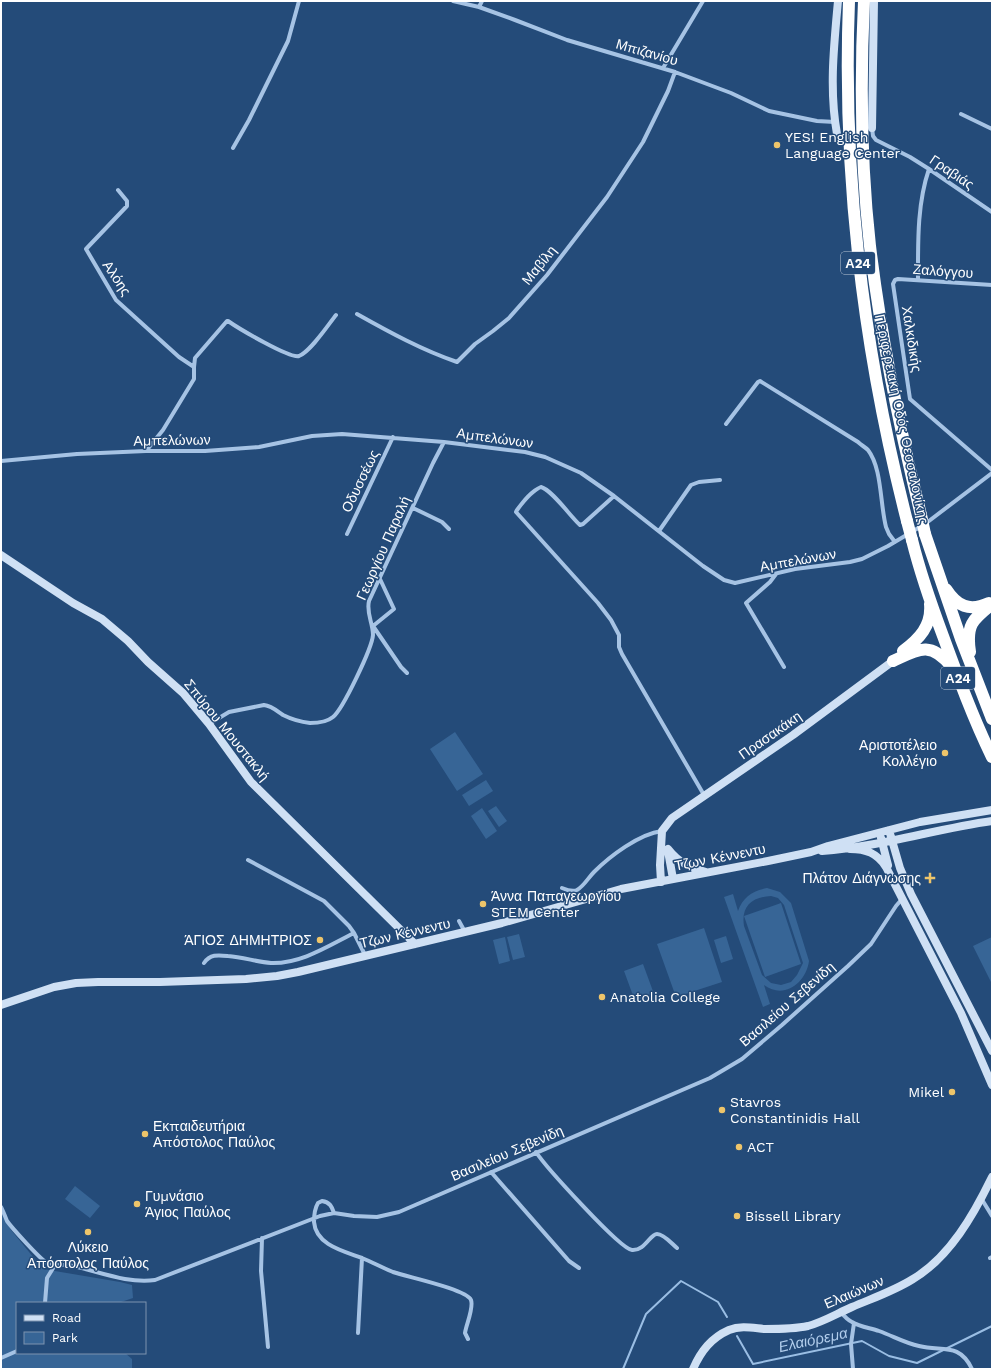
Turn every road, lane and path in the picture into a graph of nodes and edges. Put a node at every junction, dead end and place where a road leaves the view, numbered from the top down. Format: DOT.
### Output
graph roads {
  1 [pos="299,1"];
  2 [pos="453,1"];
  3 [pos="482,1"];
  4 [pos="703,1"];
  5 [pos="838,1"];
  6 [pos="849,1"];
  7 [pos="864,1"];
  8 [pos="874,1"];
  9 [pos="479,7"];
  10 [pos="663,68"];
  11 [pos="675,72"];
  12 [pos="961,114"];
  13 [pos="835,122"];
  14 [pos="872,128"];
  15 [pos="992,129"];
  16 [pos="837,134"];
  17 [pos="233,148"];
  18 [pos="930,169"];
  19 [pos="118,190"];
  20 [pos="992,212"];
  21 [pos="918,280"];
  22 [pos="893,282"];
  23 [pos="992,285"];
  24 [pos="357,314"];
  25 [pos="336,315"];
  26 [pos="194,368"];
  27 [pos="726,424"];
  28 [pos="393,437"];
  29 [pos="444,442"];
  30 [pos="146,451"];
  31 [pos="1,461"];
  32 [pos="992,470"];
  33 [pos="992,474"];
  34 [pos="720,480"];
  35 [pos="614,496"];
  36 [pos="413,508"];
  37 [pos="449,529"];
  38 [pos="659,531"];
  39 [pos="347,534"];
  40 [pos="895,542"];
  41 [pos="1,555"];
  42 [pos="776,574"];
  43 [pos="938,576"];
  44 [pos="380,579"];
  45 [pos="929,597"];
  46 [pos="992,603"];
  47 [pos="893,661"];
  48 [pos="784,668"];
  49 [pos="972,669"];
  50 [pos="407,673"];
  51 [pos="958,677"];
  52 [pos="992,719"];
  53 [pos="210,724"];
  54 [pos="992,757"];
  55 [pos="704,795"];
  56 [pos="991,810"];
  57 [pos="992,821"];
  58 [pos="889,830"];
  59 [pos="879,833"];
  60 [pos="662,834"];
  61 [pos="892,841"];
  62 [pos="882,843"];
  63 [pos="850,848"];
  64 [pos="668,849"];
  65 [pos="811,852"];
  66 [pos="248,860"];
  67 [pos="709,873"];
  68 [pos="673,880"];
  69 [pos="893,880"];
  70 [pos="661,882"];
  71 [pos="562,888"];
  72 [pos="903,899"];
  73 [pos="459,921"];
  74 [pos="465,932"];
  75 [pos="354,933"];
  76 [pos="415,944"];
  77 [pos="366,956"];
  78 [pos="204,963"];
  79 [pos="1,997"];
  80 [pos="10,1002"];
  81 [pos="1,1004"];
  82 [pos="992,1051"];
  83 [pos="992,1085"];
  84 [pos="536,1152"];
  85 [pos="491,1172"];
  86 [pos="992,1177"];
  87 [pos="981,1198"];
  88 [pos="1,1207"];
  89 [pos="334,1213"];
  90 [pos="992,1216"];
  91 [pos="314,1218"];
  92 [pos="262,1238"];
  93 [pos="677,1248"];
  94 [pos="362,1258"];
  95 [pos="55,1265"];
  96 [pos="579,1268"];
  97 [pos="45,1302"];
  98 [pos="841,1312"];
  99 [pos="854,1323"];
  100 [pos="358,1333"];
  101 [pos="468,1339"];
  102 [pos="268,1347"];
  103 [pos="16,1351"];
  104 [pos="1,1358"];
  105 [pos="694,1369"];
  106 [pos="853,1369"];
  107 [pos="972,1369"];
  1 -- 17 [label="street"];
  2 -- 9 [label="street, Μπιζανίου"];
  3 -- 9 [label="street"];
  4 -- 10 [label="street"];
  5 -- 13 [label="main road"];
  6 -- 45 [label="highway, Περιφερειακή Οδός Θεσσαλονίκης / Α24, bridge"];
  7 -- 43 [label="highway, Περιφερειακή Οδός Θεσσαλονίκης / Α24, bridge"];
  8 -- 14 [label="main road"];
  9 -- 10 [label="street, Μπιζανίου"];
  10 -- 11 [label="street, Μπιζανίου"];
  11 -- 13 [label="street, Μπιζανίου"];
  11 -- 24 [label="street, Μαβίλη"];
  12 -- 15 [label="street"];
  13 -- 16 [label="main road"];
  14 -- 18 [label="street, Γραβιάς"];
  18 -- 20 [label="street, Γραβιάς"];
  18 -- 21 [label="street"];
  19 -- 26 [label="street, Αλόης"];
  21 -- 22 [label="street, Ζαλόγγου"];
  21 -- 23 [label="street, Ζαλόγγου"];
  22 -- 32 [label="street, Χαλκιδικής"];
  25 -- 26 [label="street"];
  26 -- 30 [label="street"];
  27 -- 40 [label="street"];
  28 -- 29 [label="street, Αμπελώνων"];
  28 -- 30 [label="street, Αμπελώνων"];
  28 -- 39 [label="street, Οδυσσέως"];
  29 -- 35 [label="street, Αμπελώνων"];
  29 -- 36 [label="street, Γεωργίου Παραλή"];
  30 -- 31 [label="street, Αμπελώνων"];
  33 -- 40 [label="street, Αμπελώνων"];
  34 -- 38 [label="street"];
  35 -- 38 [label="street, Αμπελώνων"];
  35 -- 55 [label="street"];
  36 -- 37 [label="street"];
  36 -- 44 [label="street, Γεωργίου Παραλή"];
  38 -- 42 [label="street, Αμπελώνων"];
  40 -- 42 [label="street, Αμπελώνων"];
  41 -- 53 [label="main road, Σπύρου Μουστακλή"];
  42 -- 48 [label="street"];
  43 -- 46 [label="highway"];
  43 -- 49 [label="highway, Περιφερειακή Οδός Θεσσαλονίκης / Α24"];
  44 -- 50 [label="street"];
  44 -- 53 [label="street, Γεωργίου Παραλή"];
  45 -- 47 [label="highway"];
  45 -- 51 [label="highway, Περιφερειακή Οδός Θεσσαλονίκης / Α24"];
  46 -- 49 [label="highway"];
  47 -- 51 [label="highway"];
  47 -- 55 [label="main road, Πρασακάκη"];
  49 -- 52 [label="highway, Περιφερειακή Οδός Θεσσαλονίκης / Α24"];
  51 -- 54 [label="highway, Περιφερειακή Οδός Θεσσαλονίκης / Α24"];
  53 -- 76 [label="main road, Σπύρου Μουστακλή"];
  55 -- 60 [label="main road, Πρασακάκη"];
  56 -- 58 [label="main road, Τζων Κέννεντυ"];
  57 -- 61 [label="main road, Τζων Κέννεντυ"];
  58 -- 59 [label="main road, Τζων Κέννεντυ"];
  58 -- 61 [label="main road"];
  59 -- 62 [label="main road"];
  59 -- 65 [label="main road, Τζων Κέννεντυ"];
  60 -- 64 [label="main road"];
  60 -- 70 [label="main road"];
  60 -- 71 [label="street"];
  61 -- 62 [label="main road, Τζων Κέννεντυ"];
  61 -- 82 [label="main road"];
  62 -- 63 [label="main road, Τζων Κέννεντυ"];
  62 -- 69 [label="main road"];
  63 -- 65 [label="main road, Τζων Κέννεντυ"];
  63 -- 69 [label="main road"];
  64 -- 67 [label="main road"];
  64 -- 68 [label="main road"];
  65 -- 67 [label="main road, Τζων Κέννεντυ"];
  66 -- 75 [label="street"];
  67 -- 68 [label="main road, Τζων Κέννεντυ"];
  68 -- 70 [label="main road, Τζων Κέννεντυ"];
  69 -- 72 [label="main road"];
  70 -- 74 [label="main road, Τζων Κέννεντυ"];
  72 -- 83 [label="main road"];
  72 -- 84 [label="street, Βασιλείου Σεβενίδη"];
  73 -- 74 [label="street"];
  74 -- 76 [label="main road, Τζων Κέννεντυ"];
  75 -- 77 [label="street"];
  75 -- 78 [label="street"];
  76 -- 77 [label="main road, Τζων Κέννεντυ"];
  77 -- 80 [label="main road, Τζων Κέννεντυ"];
  79 -- 80 [label="main road"];
  80 -- 81 [label="main road, Τζων Κέννεντυ"];
  84 -- 85 [label="street, Βασιλείου Σεβενίδη"];
  84 -- 93 [label="street"];
  85 -- 89 [label="street, Βασιλείου Σεβενίδη"];
  85 -- 96 [label="street"];
  86 -- 87 [label="main road, Ελαιώνων"];
  87 -- 90 [label="street"];
  87 -- 98 [label="main road, Ελαιώνων"];
  88 -- 95 [label="street"];
  89 -- 91 [label="street, Βασιλείου Σεβενίδη"];
  89 -- 91 [label="street"];
  91 -- 92 [label="street, Βασιλείου Σεβενίδη"];
  91 -- 94 [label="street"];
  92 -- 95 [label="street, Βασιλείου Σεβενίδη"];
  92 -- 102 [label="street"];
  94 -- 100 [label="street"];
  94 -- 101 [label="street"];
  95 -- 97 [label="street"];
  98 -- 99 [label="street"];
  98 -- 105 [label="main road, Ελαιώνων"];
  99 -- 106 [label="street"];
  99 -- 107 [label="street"];
  103 -- 104 [label="street"];
}
